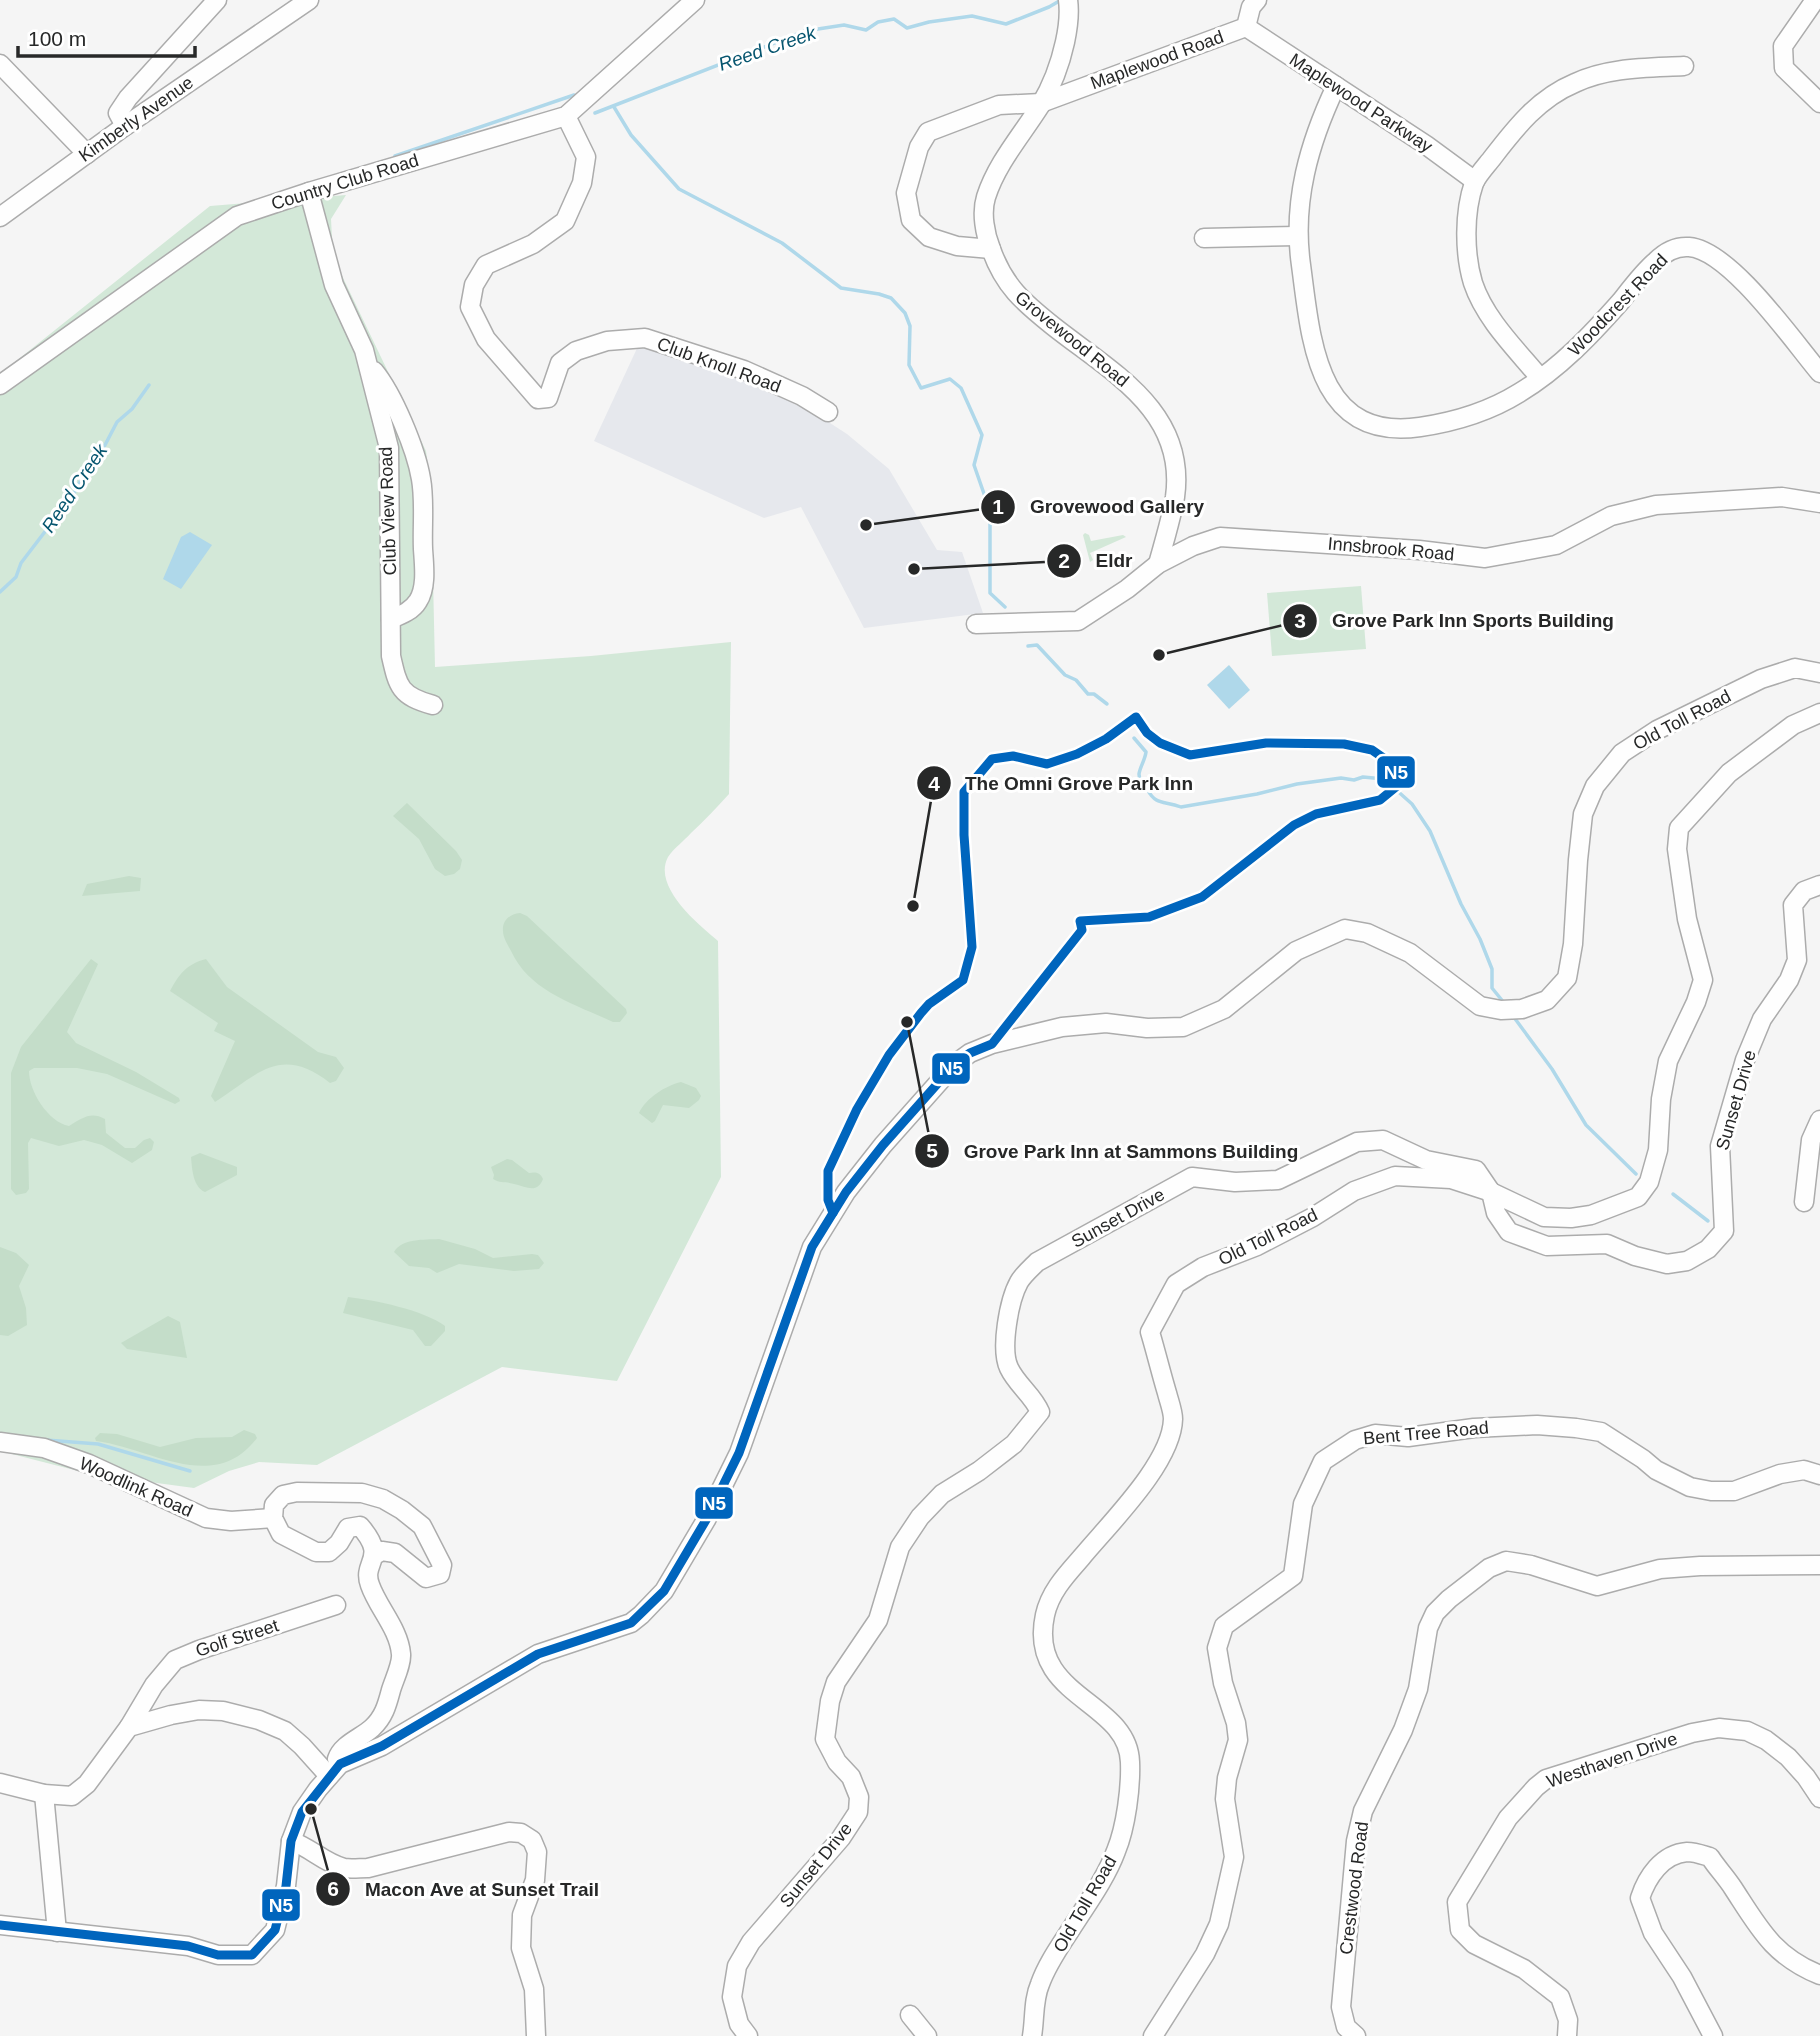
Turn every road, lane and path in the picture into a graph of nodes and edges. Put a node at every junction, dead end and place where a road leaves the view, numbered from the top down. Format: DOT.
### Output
graph roads {
  1 [pos="217,0"];
  2 [pos="309,0"];
  3 [pos="695,0"];
  4 [pos="1257,0"];
  5 [pos="1815,0"];
  6 [pos="1068,2"];
  7 [pos="1246,27"];
  8 [pos="0,64"];
  9 [pos="1684,66"];
  10 [pos="1336,86"];
  11 [pos="1041,103"];
  12 [pos="1820,103"];
  13 [pos="566,116"];
  14 [pos="125,126"];
  15 [pos="88,154"];
  16 [pos="1475,181"];
  17 [pos="309,192"];
  18 [pos="0,217"];
  19 [pos="1297,236"];
  20 [pos="1204,238"];
  21 [pos="990,249"];
  22 [pos="367,363"];
  23 [pos="1820,373"];
  24 [pos="1540,378"];
  25 [pos="0,385"];
  26 [pos="828,412"];
  27 [pos="1820,503"];
  28 [pos="1158,564"];
  29 [pos="391,619"];
  30 [pos="976,624"];
  31 [pos="1815,670"];
  32 [pos="433,705"];
  33 [pos="1820,713"];
  34 [pos="1820,885"];
  35 [pos="1820,1120"];
  36 [pos="1491,1192"];
  37 [pos="1804,1202"];
  38 [pos="0,1442"];
  39 [pos="1820,1475"];
  40 [pos="273,1518"];
  41 [pos="375,1555"];
  42 [pos="1820,1565"];
  43 [pos="336,1605"];
  44 [pos="129,1727"];
  45 [pos="335,1770"];
  46 [pos="0,1783"];
  47 [pos="44,1794"];
  48 [pos="1820,1798"];
  49 [pos="291,1841"];
  50 [pos="0,1925"];
  51 [pos="57,1932"];
  52 [pos="1820,1975"];
  53 [pos="536,2036"];
  54 [pos="748,2036"];
  55 [pos="905,2036"];
  56 [pos="927,2036"];
  57 [pos="1032,2036"];
  58 [pos="1153,2036"];
  59 [pos="1356,2036"];
  60 [pos="1567,2036"];
  61 [pos="1713,2036"];
  1 -- 14 [label="street"];
  2 -- 14 [label="street, Kimberly Avenue"];
  3 -- 13 [label="street, Country Club Road"];
  4 -- 7 [label="street, Maplewood Road"];
  5 -- 12 [label="street"];
  6 -- 11 [label="street, Grovewood Road"];
  7 -- 10 [label="street, Maplewood Parkway"];
  7 -- 11 [label="street, Maplewood Road"];
  8 -- 15 [label="street"];
  9 -- 16 [label="street"];
  10 -- 16 [label="street, Maplewood Parkway"];
  10 -- 19 [label="street, Woodcrest Road"];
  11 -- 21 [label="street, Grovewood Road"];
  11 -- 21 [label="street, Maplewood Road"];
  13 -- 17 [label="street, Country Club Road"];
  13 -- 26 [label="street, Club Knoll Road"];
  14 -- 15 [label="street, Kimberly Avenue"];
  15 -- 18 [label="street, Kimberly Avenue"];
  16 -- 24 [label="street"];
  17 -- 22 [label="street, Club View Road"];
  17 -- 25 [label="street, Country Club Road"];
  19 -- 20 [label="street"];
  19 -- 24 [label="street, Woodcrest Road"];
  21 -- 28 [label="street, Grovewood Road"];
  22 -- 29 [label="street, Club View Road"];
  22 -- 29 [label="street, Club View Road"];
  23 -- 24 [label="street, Woodcrest Road"];
  27 -- 28 [label="street, Innsbrook Road"];
  28 -- 30 [label="street, Innsbrook Road"];
  29 -- 32 [label="street, Club View Road"];
  31 -- 45 [label="street, Old Toll Road"];
  33 -- 36 [label="street, Old Toll Road"];
  34 -- 36 [label="street, Sunset Drive"];
  35 -- 37 [label="street"];
  36 -- 54 [label="street, Sunset Drive"];
  36 -- 57 [label="street, Old Toll Road"];
  38 -- 40 [label="street, Woodlink Road"];
  39 -- 58 [label="street, Bent Tree Road"];
  40 -- 41 [label="street"];
  40 -- 41 [label="street"];
  41 -- 45 [label="street"];
  42 -- 59 [label="street, Crestwood Road"];
  43 -- 44 [label="street, Golf Street"];
  44 -- 45 [label="street"];
  44 -- 47 [label="street, Golf Street"];
  45 -- 49 [label="street"];
  46 -- 47 [label="street"];
  47 -- 51 [label="street"];
  48 -- 60 [label="street, Westhaven Drive"];
  49 -- 51 [label="street"];
  49 -- 53 [label="street"];
  50 -- 51 [label="street"];
  52 -- 61 [label="street"];
  55 -- 56 [label="street"];
}
